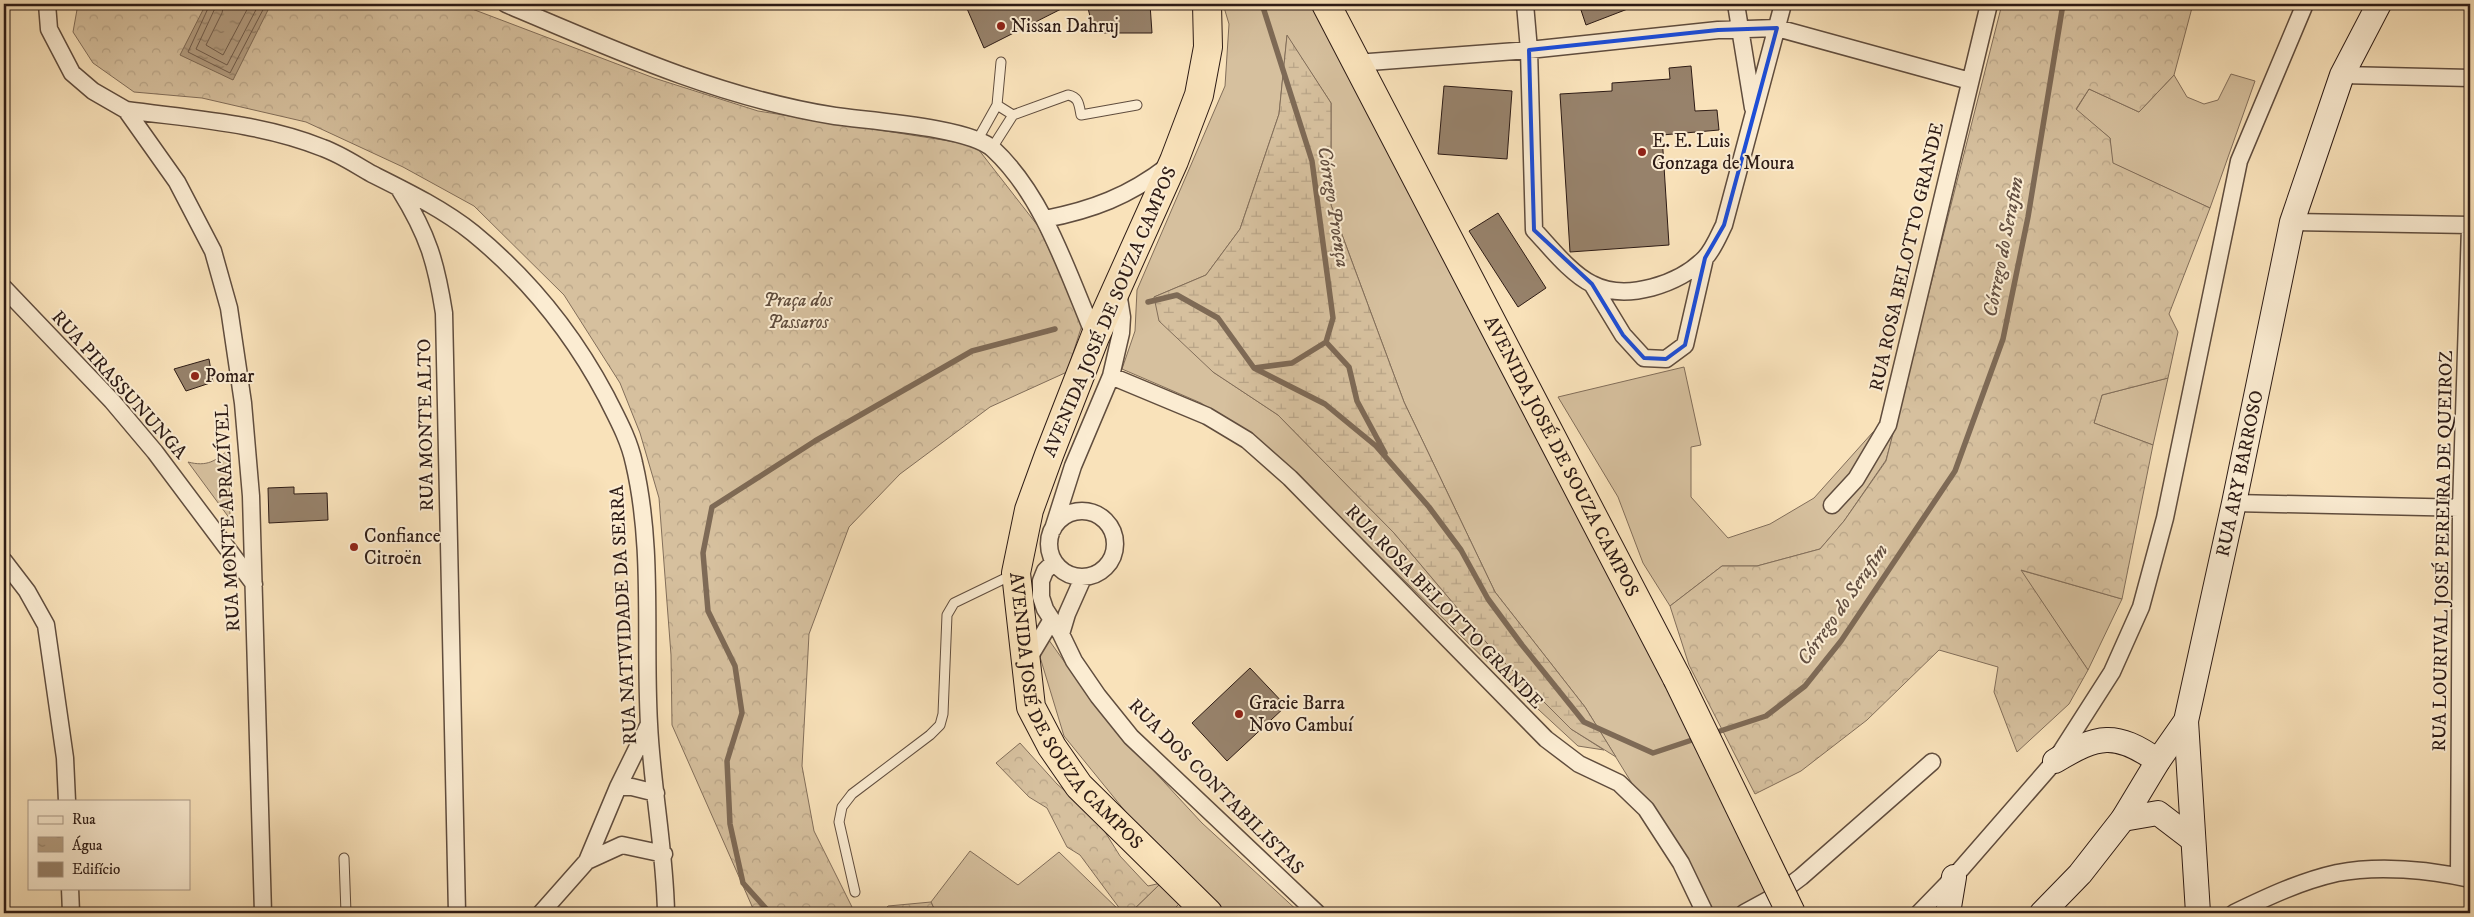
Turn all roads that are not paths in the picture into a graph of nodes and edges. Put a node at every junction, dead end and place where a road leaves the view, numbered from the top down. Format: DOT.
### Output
graph roads {
  1 [pos="47,4"];
  2 [pos="506,4"];
  3 [pos="1207,4"];
  4 [pos="1326,4"];
  5 [pos="1525,4"];
  6 [pos="1736,4"];
  7 [pos="1783,4"];
  8 [pos="1989,4"];
  9 [pos="2304,4"];
  10 [pos="2379,4"];
  11 [pos="1777,28"];
  12 [pos="1739,30"];
  13 [pos="1529,50"];
  14 [pos="1002,62"];
  15 [pos="1356,63"];
  16 [pos="2342,75"];
  17 [pos="2470,78"];
  18 [pos="1970,82"];
  19 [pos="997,105"];
  20 [pos="1137,105"];
  21 [pos="126,110"];
  22 [pos="1754,112"];
  23 [pos="1013,115"];
  24 [pos="985,144"];
  25 [pos="1174,162"];
  26 [pos="397,186"];
  27 [pos="1045,219"];
  28 [pos="2292,222"];
  29 [pos="2470,226"];
  30 [pos="1705,258"];
  31 [pos="1592,284"];
  32 [pos="1117,287"];
  33 [pos="4,288"];
  34 [pos="547,306"];
  35 [pos="1095,337"];
  36 [pos="1111,376"];
  37 [pos="1073,466"];
  38 [pos="2234,503"];
  39 [pos="1832,505"];
  40 [pos="2466,508"];
  41 [pos="1074,512"];
  42 [pos="1053,529"];
  43 [pos="4,561"];
  44 [pos="1054,562"];
  45 [pos="1016,573"];
  46 [pos="1083,578"];
  47 [pos="254,584"];
  48 [pos="1056,628"];
  49 [pos="1027,661"];
  50 [pos="2186,721"];
  51 [pos="649,724"];
  52 [pos="2055,761"];
  53 [pos="2158,761"];
  54 [pos="1932,762"];
  55 [pos="618,787"];
  56 [pos="656,793"];
  57 [pos="67,800"];
  58 [pos="2123,819"];
  59 [pos="2192,839"];
  60 [pos="664,854"];
  61 [pos="344,858"];
  62 [pos="587,861"];
  63 [pos="1954,877"];
  64 [pos="2464,877"];
  65 [pos="70,890"];
  66 [pos="855,892"];
  67 [pos="71,913"];
  68 [pos="263,913"];
  69 [pos="346,913"];
  70 [pos="457,913"];
  71 [pos="541,913"];
  72 [pos="666,913"];
  73 [pos="1208,913"];
  74 [pos="1317,913"];
  75 [pos="1705,913"];
  76 [pos="1744,913"];
  77 [pos="1791,913"];
  78 [pos="1918,913"];
  79 [pos="1948,913"];
  80 [pos="2042,913"];
  81 [pos="2198,913"];
  82 [pos="2234,913"];
  1 -- 21 [label="street, RUA MONTE APRAZÍVEL"];
  2 -- 24 [label="street"];
  3 -- 25 [label="highway, AVENIDA JOSÉ DE SOUZA CAMPOS"];
  4 -- 15 [label="highway, AVENIDA JOSÉ DE SOUZA CAMPOS"];
  5 -- 13 [label="street"];
  6 -- 12 [label="street"];
  7 -- 11 [label="street"];
  8 -- 18 [label="street, RUA ROSA BELOTTO GRANDE"];
  9 -- 52 [label="street"];
  10 -- 16 [label="main road, RUA ARY BARROSO"];
  11 -- 12 [label="street"];
  11 -- 18 [label="street"];
  11 -- 22 [label="street"];
  12 -- 13 [label="street"];
  12 -- 22 [label="street"];
  13 -- 15 [label="street"];
  13 -- 31 [label="street"];
  14 -- 19 [label="lane"];
  15 -- 77 [label="highway, AVENIDA JOSÉ DE SOUZA CAMPOS, bridge"];
  16 -- 17 [label="street"];
  16 -- 28 [label="main road, RUA ARY BARROSO"];
  18 -- 39 [label="street, RUA ROSA BELOTTO GRANDE"];
  19 -- 23 [label="lane"];
  19 -- 24 [label="lane"];
  20 -- 23 [label="lane"];
  21 -- 26 [label="street, RUA MONTE ALTO"];
  21 -- 47 [label="street, RUA MONTE APRAZÍVEL"];
  22 -- 30 [label="street"];
  23 -- 24 [label="lane"];
  24 -- 27 [label="street"];
  25 -- 27 [label="street"];
  25 -- 32 [label="highway, AVENIDA JOSÉ DE SOUZA CAMPOS"];
  26 -- 34 [label="street, RUA MONTE ALTO"];
  26 -- 70 [label="street, RUA MONTE ALTO"];
  27 -- 35 [label="street"];
  28 -- 29 [label="street"];
  28 -- 38 [label="main road, RUA ARY BARROSO"];
  29 -- 40 [label="street, RUA LOURIVAL JOSÉ PEREIRA DE QUEIROZ"];
  30 -- 31 [label="street"];
  30 -- 31 [label="street"];
  32 -- 35 [label="highway, AVENIDA JOSÉ DE SOUZA CAMPOS"];
  32 -- 36 [label="street"];
  33 -- 47 [label="street, RUA PIRASSUNUNGA"];
  34 -- 51 [label="street, RUA NATIVIDADE DA SERRA"];
  35 -- 45 [label="highway, AVENIDA JOSÉ DE SOUZA CAMPOS"];
  36 -- 37 [label="street"];
  36 -- 75 [label="street, RUA ROSA BELOTTO GRANDE"];
  37 -- 41 [label="street"];
  37 -- 42 [label="street"];
  38 -- 40 [label="street"];
  38 -- 50 [label="main road, RUA ARY BARROSO"];
  40 -- 64 [label="street, RUA LOURIVAL JOSÉ PEREIRA DE QUEIROZ"];
  41 -- 42 [label="street"];
  41 -- 46 [label="street"];
  42 -- 44 [label="street"];
  43 -- 57 [label="street"];
  44 -- 46 [label="street"];
  44 -- 48 [label="street, RUA DOS CONTABILISTAS"];
  45 -- 49 [label="highway, AVENIDA JOSÉ DE SOUZA CAMPOS"];
  45 -- 66 [label="lane"];
  46 -- 48 [label="street"];
  47 -- 68 [label="street, RUA MONTE APRAZÍVEL"];
  48 -- 49 [label="street"];
  48 -- 74 [label="street, RUA DOS CONTABILISTAS"];
  49 -- 73 [label="highway, AVENIDA JOSÉ DE SOUZA CAMPOS"];
  50 -- 53 [label="main road, RUA ARY BARROSO"];
  50 -- 59 [label="main road"];
  51 -- 55 [label="street"];
  51 -- 56 [label="street, RUA NATIVIDADE DA SERRA"];
  52 -- 53 [label="main road"];
  52 -- 63 [label="street"];
  53 -- 58 [label="main road, RUA ARY BARROSO"];
  54 -- 76 [label="street"];
  55 -- 56 [label="street"];
  55 -- 62 [label="street"];
  56 -- 60 [label="street, RUA NATIVIDADE DA SERRA"];
  58 -- 59 [label="main road"];
  58 -- 80 [label="main road, RUA ARY BARROSO"];
  59 -- 81 [label="main road"];
  60 -- 62 [label="street"];
  60 -- 72 [label="street, RUA NATIVIDADE DA SERRA"];
  61 -- 69 [label="lane"];
  62 -- 71 [label="street"];
  63 -- 78 [label="street"];
  63 -- 79 [label="main road"];
  64 -- 82 [label="street"];
  65 -- 67 [label="street"];
}
